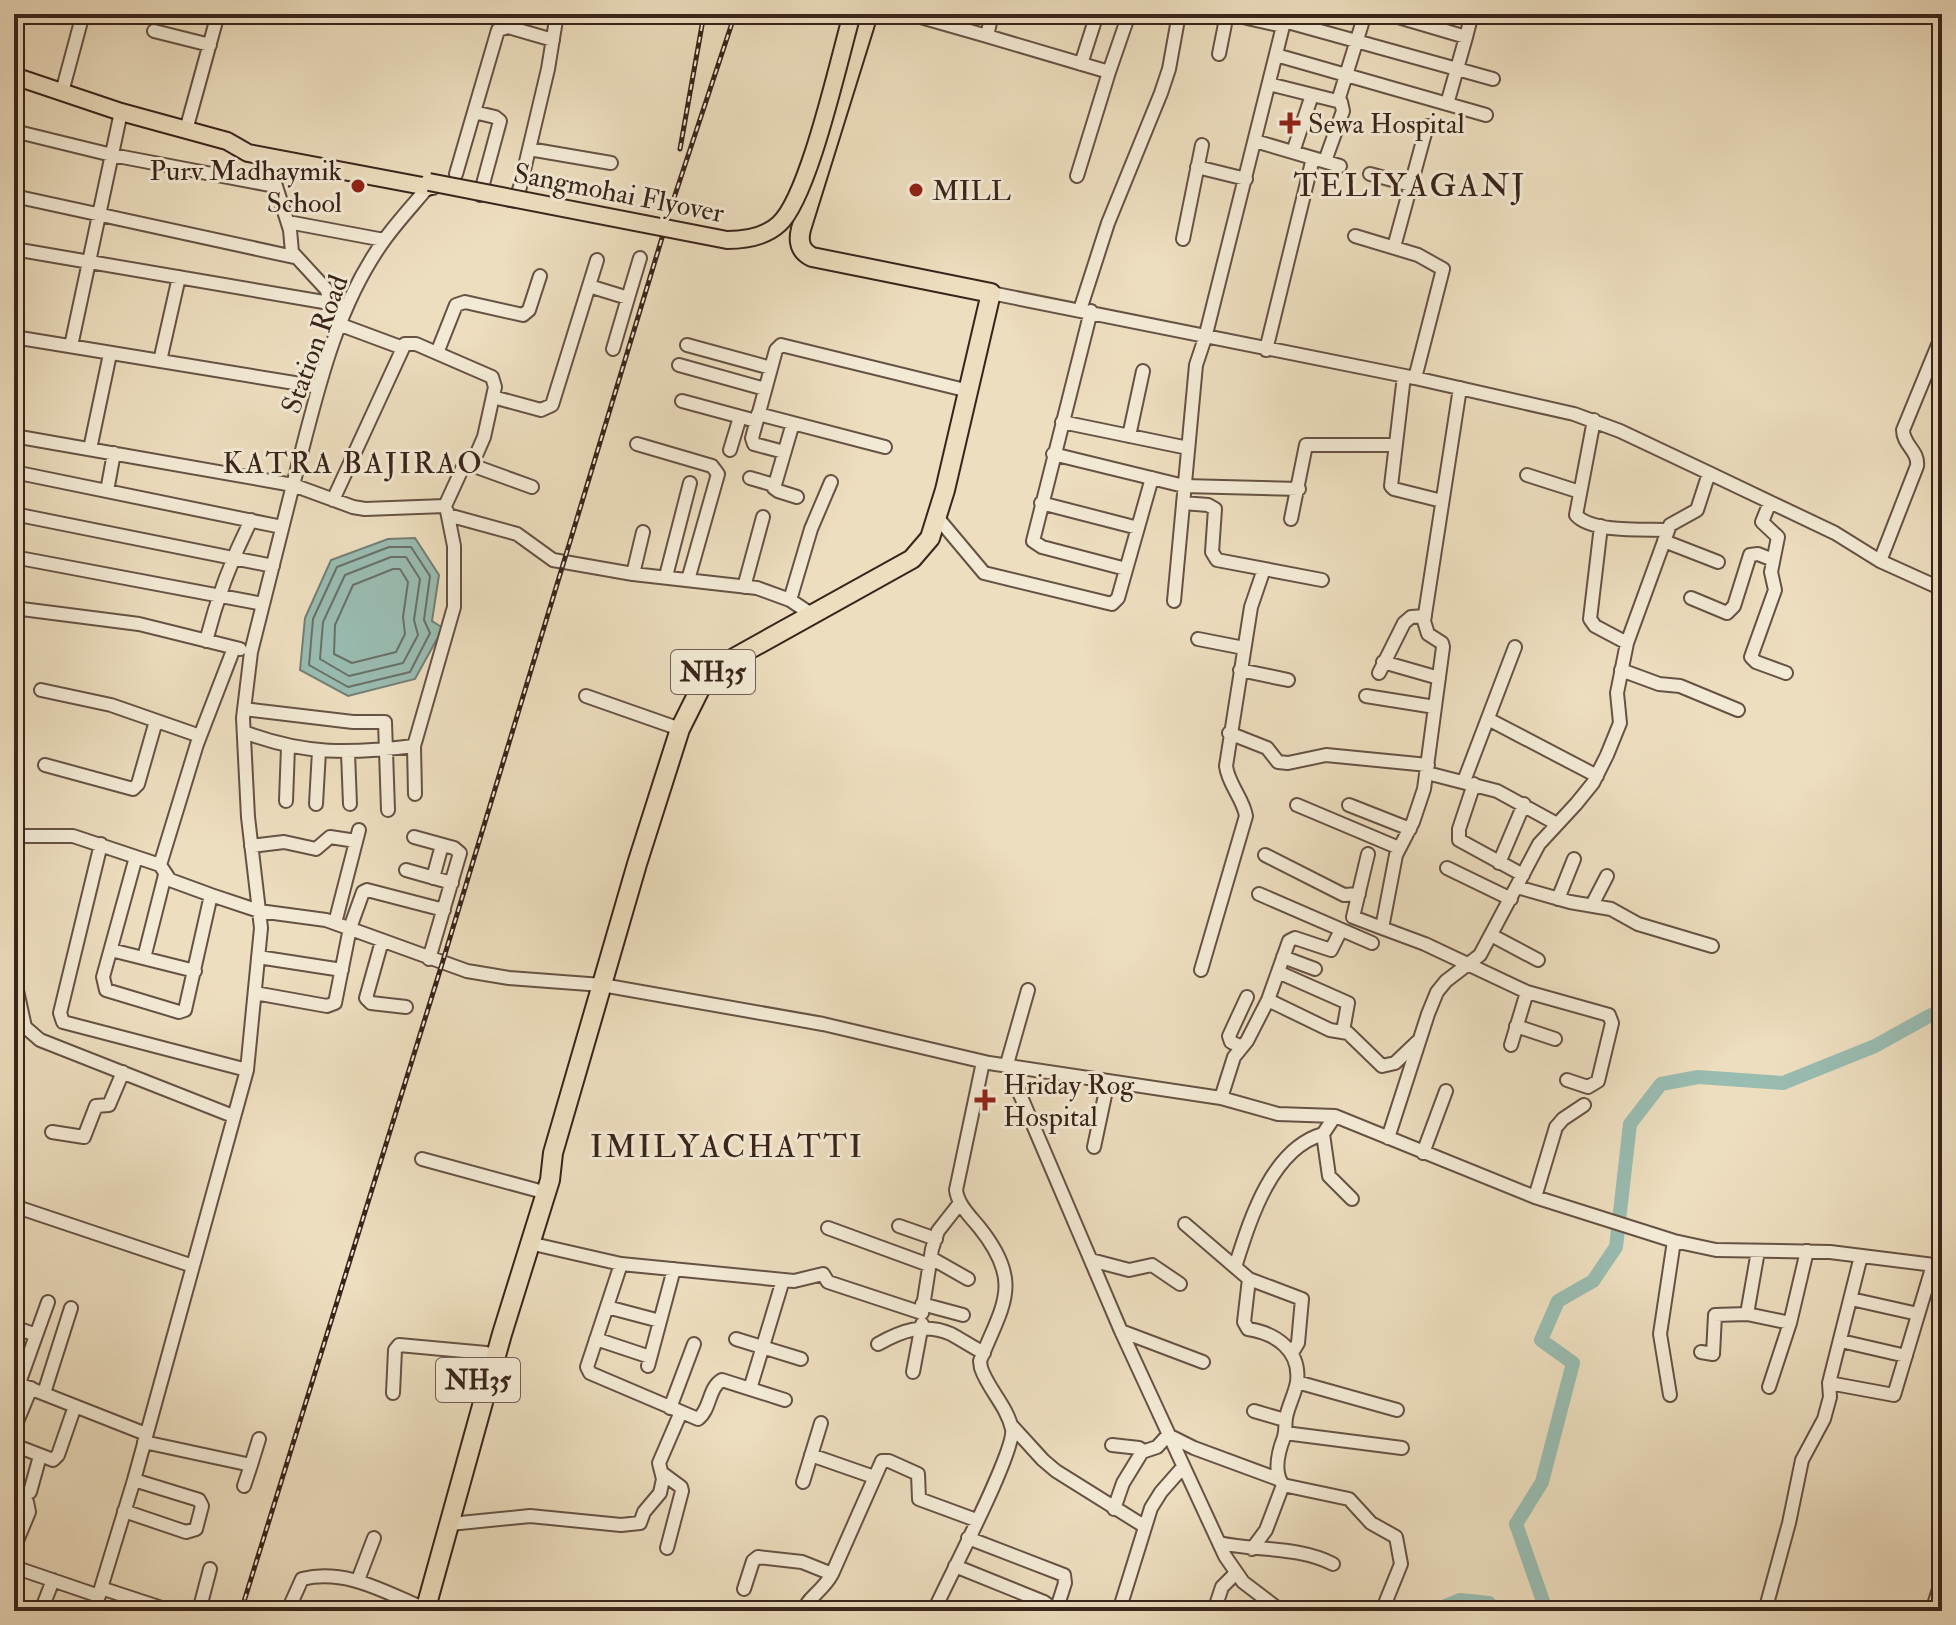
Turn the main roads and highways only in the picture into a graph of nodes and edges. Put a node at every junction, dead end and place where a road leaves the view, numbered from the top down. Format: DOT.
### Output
graph roads {
  1 [pos="852,14"];
  2 [pos="868,14"];
  3 [pos="14,76"];
  4 [pos="227,141"];
  5 [pos="428,185"];
  6 [pos="553,1153"];
  7 [pos="418,1609"];
  1 -- 5 [label="main road, Sangmohai Flyover, bridge"];
  2 -- 6 [label="highway, NH35"];
  3 -- 4 [label="main road"];
  4 -- 5 [label="main road, Sangmohai Flyover"];
  4 -- 5 [label="main road"];
  6 -- 7 [label="highway, NH35"];
  6 -- 7 [label="highway, NH35"];
}
